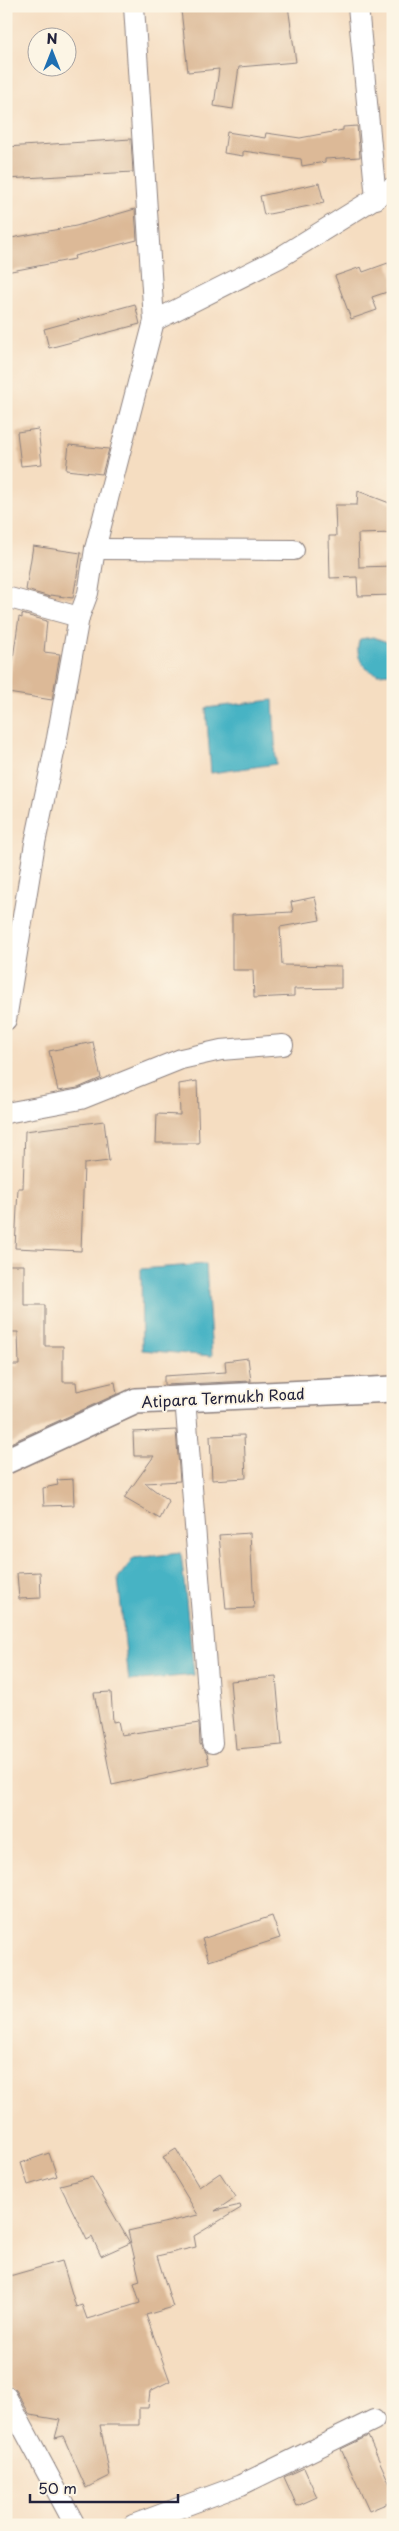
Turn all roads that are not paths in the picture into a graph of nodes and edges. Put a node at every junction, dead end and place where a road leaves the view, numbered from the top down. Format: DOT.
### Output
graph roads {
  1 [pos="134,6"];
  2 [pos="358,6"];
  3 [pos="393,187"];
  4 [pos="376,199"];
  5 [pos="154,322"];
  6 [pos="95,549"];
  7 [pos="294,550"];
  8 [pos="6,598"];
  9 [pos="79,617"];
  10 [pos="6,1020"];
  11 [pos="283,1045"];
  12 [pos="6,1113"];
  13 [pos="393,1389"];
  14 [pos="185,1398"];
  15 [pos="6,1461"];
  16 [pos="212,1743"];
  17 [pos="6,2396"];
  18 [pos="374,2420"];
  19 [pos="75,2525"];
  20 [pos="134,2525"];
  1 -- 5 [label="street"];
  2 -- 4 [label="street"];
  3 -- 4 [label="street"];
  4 -- 5 [label="street"];
  5 -- 6 [label="street"];
  6 -- 7 [label="street"];
  6 -- 9 [label="street"];
  8 -- 9 [label="street"];
  9 -- 10 [label="street"];
  11 -- 12 [label="street"];
  13 -- 14 [label="main road, Atipara Termukh Road"];
  14 -- 15 [label="main road, Atipara Termukh Road"];
  14 -- 16 [label="street"];
  17 -- 19 [label="street"];
  18 -- 20 [label="street"];
}
